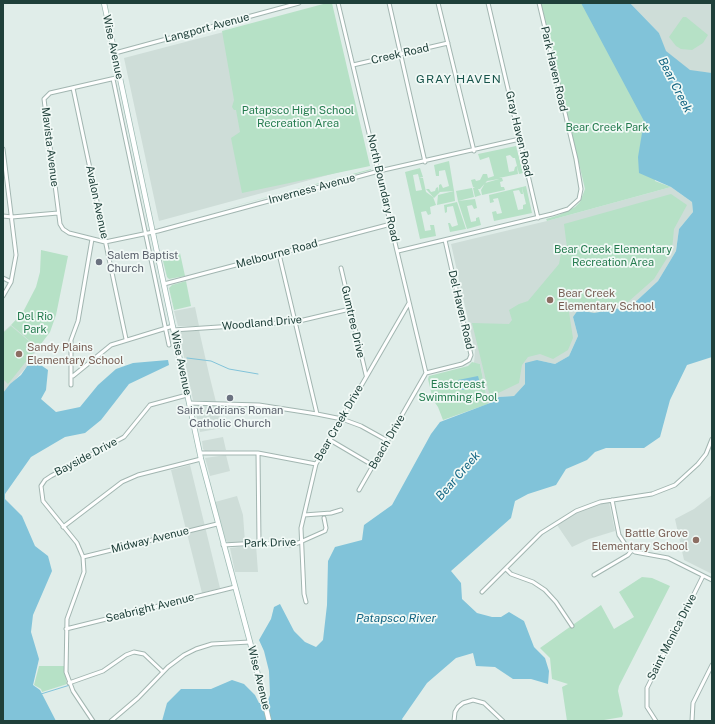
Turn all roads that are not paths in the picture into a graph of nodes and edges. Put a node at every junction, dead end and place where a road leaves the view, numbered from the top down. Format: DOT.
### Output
graph roads {
  1 [pos="104,3"];
  2 [pos="299,3"];
  3 [pos="338,3"];
  4 [pos="389,3"];
  5 [pos="438,3"];
  6 [pos="488,3"];
  7 [pos="539,3"];
  8 [pos="448,43"];
  9 [pos="115,53"];
  10 [pos="400,54"];
  11 [pos="353,65"];
  12 [pos="120,77"];
  13 [pos="113,79"];
  14 [pos="73,88"];
  15 [pos="520,139"];
  16 [pos="3,149"];
  17 [pos="474,151"];
  18 [pos="425,162"];
  19 [pos="379,172"];
  20 [pos="58,213"];
  21 [pos="3,216"];
  22 [pos="12,217"];
  23 [pos="538,218"];
  24 [pos="391,224"];
  25 [pos="152,232"];
  26 [pos="145,233"];
  27 [pos="92,239"];
  28 [pos="445,240"];
  29 [pos="105,242"];
  30 [pos="398,251"];
  31 [pos="279,254"];
  32 [pos="340,268"];
  33 [pos="3,278"];
  34 [pos="11,282"];
  35 [pos="164,284"];
  36 [pos="3,296"];
  37 [pos="409,303"];
  38 [pos="350,309"];
  39 [pos="295,322"];
  40 [pos="165,328"];
  41 [pos="173,328"];
  42 [pos="126,339"];
  43 [pos="168,345"];
  44 [pos="426,373"];
  45 [pos="73,376"];
  46 [pos="366,376"];
  47 [pos="71,385"];
  48 [pos="187,395"];
  49 [pos="189,403"];
  50 [pos="317,414"];
  51 [pos="342,419"];
  52 [pos="712,439"];
  53 [pos="330,440"];
  54 [pos="388,441"];
  55 [pos="200,453"];
  56 [pos="258,453"];
  57 [pos="201,459"];
  58 [pos="316,464"];
  59 [pos="374,466"];
  60 [pos="359,490"];
  61 [pos="612,500"];
  62 [pos="341,510"];
  63 [pos="304,516"];
  64 [pos="324,518"];
  65 [pos="217,524"];
  66 [pos="64,527"];
  67 [pos="301,542"];
  68 [pos="259,543"];
  69 [pos="223,545"];
  70 [pos="632,550"];
  71 [pos="83,557"];
  72 [pos="506,569"];
  73 [pos="594,575"];
  74 [pos="703,576"];
  75 [pos="712,580"];
  76 [pos="235,587"];
  77 [pos="482,592"];
  78 [pos="306,602"];
  79 [pos="572,626"];
  80 [pos="66,629"];
  81 [pos="250,642"];
  82 [pos="712,665"];
  83 [pos="163,672"];
  84 [pos="69,683"];
  85 [pos="93,721"];
  86 [pos="110,721"];
  87 [pos="269,721"];
  88 [pos="454,721"];
  89 [pos="503,721"];
  90 [pos="656,721"];
  91 [pos="692,721"];
  1 -- 9 [label="main road, Wise Avenue"];
  2 -- 9 [label="street, Langport Avenue"];
  3 -- 11 [label="street, North Boundary Road"];
  4 -- 10 [label="street"];
  5 -- 8 [label="street"];
  6 -- 15 [label="street, Gray Haven Road"];
  7 -- 23 [label="street, Park Haven Road"];
  8 -- 10 [label="street, Creek Road"];
  8 -- 17 [label="street"];
  9 -- 12 [label="main road, Wise Avenue"];
  10 -- 11 [label="street, Creek Road"];
  10 -- 18 [label="street"];
  11 -- 19 [label="street, North Boundary Road"];
  12 -- 13 [label="street, Mavista Avenue"];
  12 -- 25 [label="main road, Wise Avenue"];
  13 -- 14 [label="street, Mavista Avenue"];
  13 -- 26 [label="street, Wise Avenue"];
  14 -- 20 [label="street, Mavista Avenue"];
  14 -- 29 [label="street, Avalon Avenue"];
  15 -- 17 [label="street, Inverness Avenue"];
  15 -- 23 [label="street, Gray Haven Road"];
  16 -- 22 [label="street"];
  17 -- 18 [label="street, Inverness Avenue"];
  18 -- 19 [label="street, Inverness Avenue"];
  19 -- 24 [label="street, North Boundary Road"];
  19 -- 25 [label="street, Inverness Avenue"];
  20 -- 22 [label="street"];
  20 -- 27 [label="street, Mavista Avenue"];
  21 -- 22 [label="street"];
  22 -- 34 [label="street"];
  23 -- 28 [label="street"];
  24 -- 30 [label="street, North Boundary Road"];
  24 -- 31 [label="street, Melbourne Road"];
  25 -- 26 [label="street, Inverness Avenue"];
  25 -- 35 [label="main road, Wise Avenue"];
  26 -- 29 [label="street, Inverness Avenue"];
  26 -- 40 [label="street, Wise Avenue"];
  27 -- 29 [label="street, Mavista Avenue"];
  27 -- 45 [label="street"];
  28 -- 30 [label="street"];
  28 -- 44 [label="street, Del Haven Road"];
  29 -- 42 [label="street, Avalon Avenue"];
  30 -- 37 [label="street, North Boundary Road"];
  31 -- 35 [label="street, Melbourne Road"];
  31 -- 39 [label="street"];
  32 -- 38 [label="street, Gumtree Drive"];
  33 -- 34 [label="street"];
  34 -- 36 [label="street"];
  35 -- 41 [label="main road, Wise Avenue"];
  37 -- 44 [label="street, North Boundary Road"];
  37 -- 46 [label="street, Bear Creek Drive"];
  38 -- 39 [label="street, Woodland Drive"];
  38 -- 46 [label="street, Gumtree Drive"];
  39 -- 41 [label="street, Woodland Drive"];
  39 -- 50 [label="street"];
  40 -- 41 [label="street, Woodland Drive"];
  40 -- 42 [label="street, Woodland Drive"];
  40 -- 43 [label="street, Wise Avenue"];
  41 -- 48 [label="main road, Wise Avenue"];
  42 -- 45 [label="street, Woodland Drive"];
  44 -- 54 [label="street, Beach Drive"];
  45 -- 47 [label="street"];
  46 -- 51 [label="street, Bear Creek Drive"];
  48 -- 49 [label="main road, Wise Avenue"];
  48 -- 66 [label="street, Bayside Drive"];
  49 -- 50 [label="street"];
  49 -- 55 [label="main road, Wise Avenue"];
  50 -- 51 [label="street"];
  51 -- 53 [label="street, Bear Creek Drive"];
  51 -- 54 [label="street"];
  52 -- 61 [label="street"];
  53 -- 58 [label="street, Bear Creek Drive"];
  53 -- 59 [label="street"];
  54 -- 59 [label="street, Beach Drive"];
  55 -- 56 [label="street"];
  55 -- 57 [label="main road, Wise Avenue"];
  56 -- 58 [label="street"];
  56 -- 68 [label="street"];
  57 -- 65 [label="main road, Wise Avenue"];
  57 -- 66 [label="street"];
  58 -- 63 [label="street, Bear Creek Drive"];
  59 -- 60 [label="street, Beach Drive"];
  61 -- 70 [label="street"];
  61 -- 72 [label="street"];
  62 -- 63 [label="street"];
  63 -- 67 [label="street, Bear Creek Drive"];
  64 -- 67 [label="street, Park Drive"];
  65 -- 69 [label="main road, Wise Avenue"];
  65 -- 71 [label="street, Midway Avenue"];
  66 -- 71 [label="street, Bayside Drive"];
  67 -- 68 [label="street, Park Drive"];
  67 -- 78 [label="street, Bear Creek Drive"];
  68 -- 69 [label="street, Park Drive"];
  69 -- 76 [label="main road, Wise Avenue"];
  70 -- 73 [label="street"];
  70 -- 74 [label="street"];
  71 -- 80 [label="street"];
  72 -- 77 [label="street"];
  72 -- 79 [label="street"];
  74 -- 75 [label="street"];
  74 -- 90 [label="street, Saint Monica Drive"];
  76 -- 80 [label="street, Seabright Avenue"];
  76 -- 81 [label="main road, Wise Avenue"];
  80 -- 84 [label="street"];
  81 -- 83 [label="street"];
  81 -- 87 [label="main road, Wise Avenue"];
  82 -- 91 [label="street"];
  83 -- 84 [label="street"];
  83 -- 86 [label="street"];
  84 -- 85 [label="street"];
  88 -- 89 [label="street"];
}
